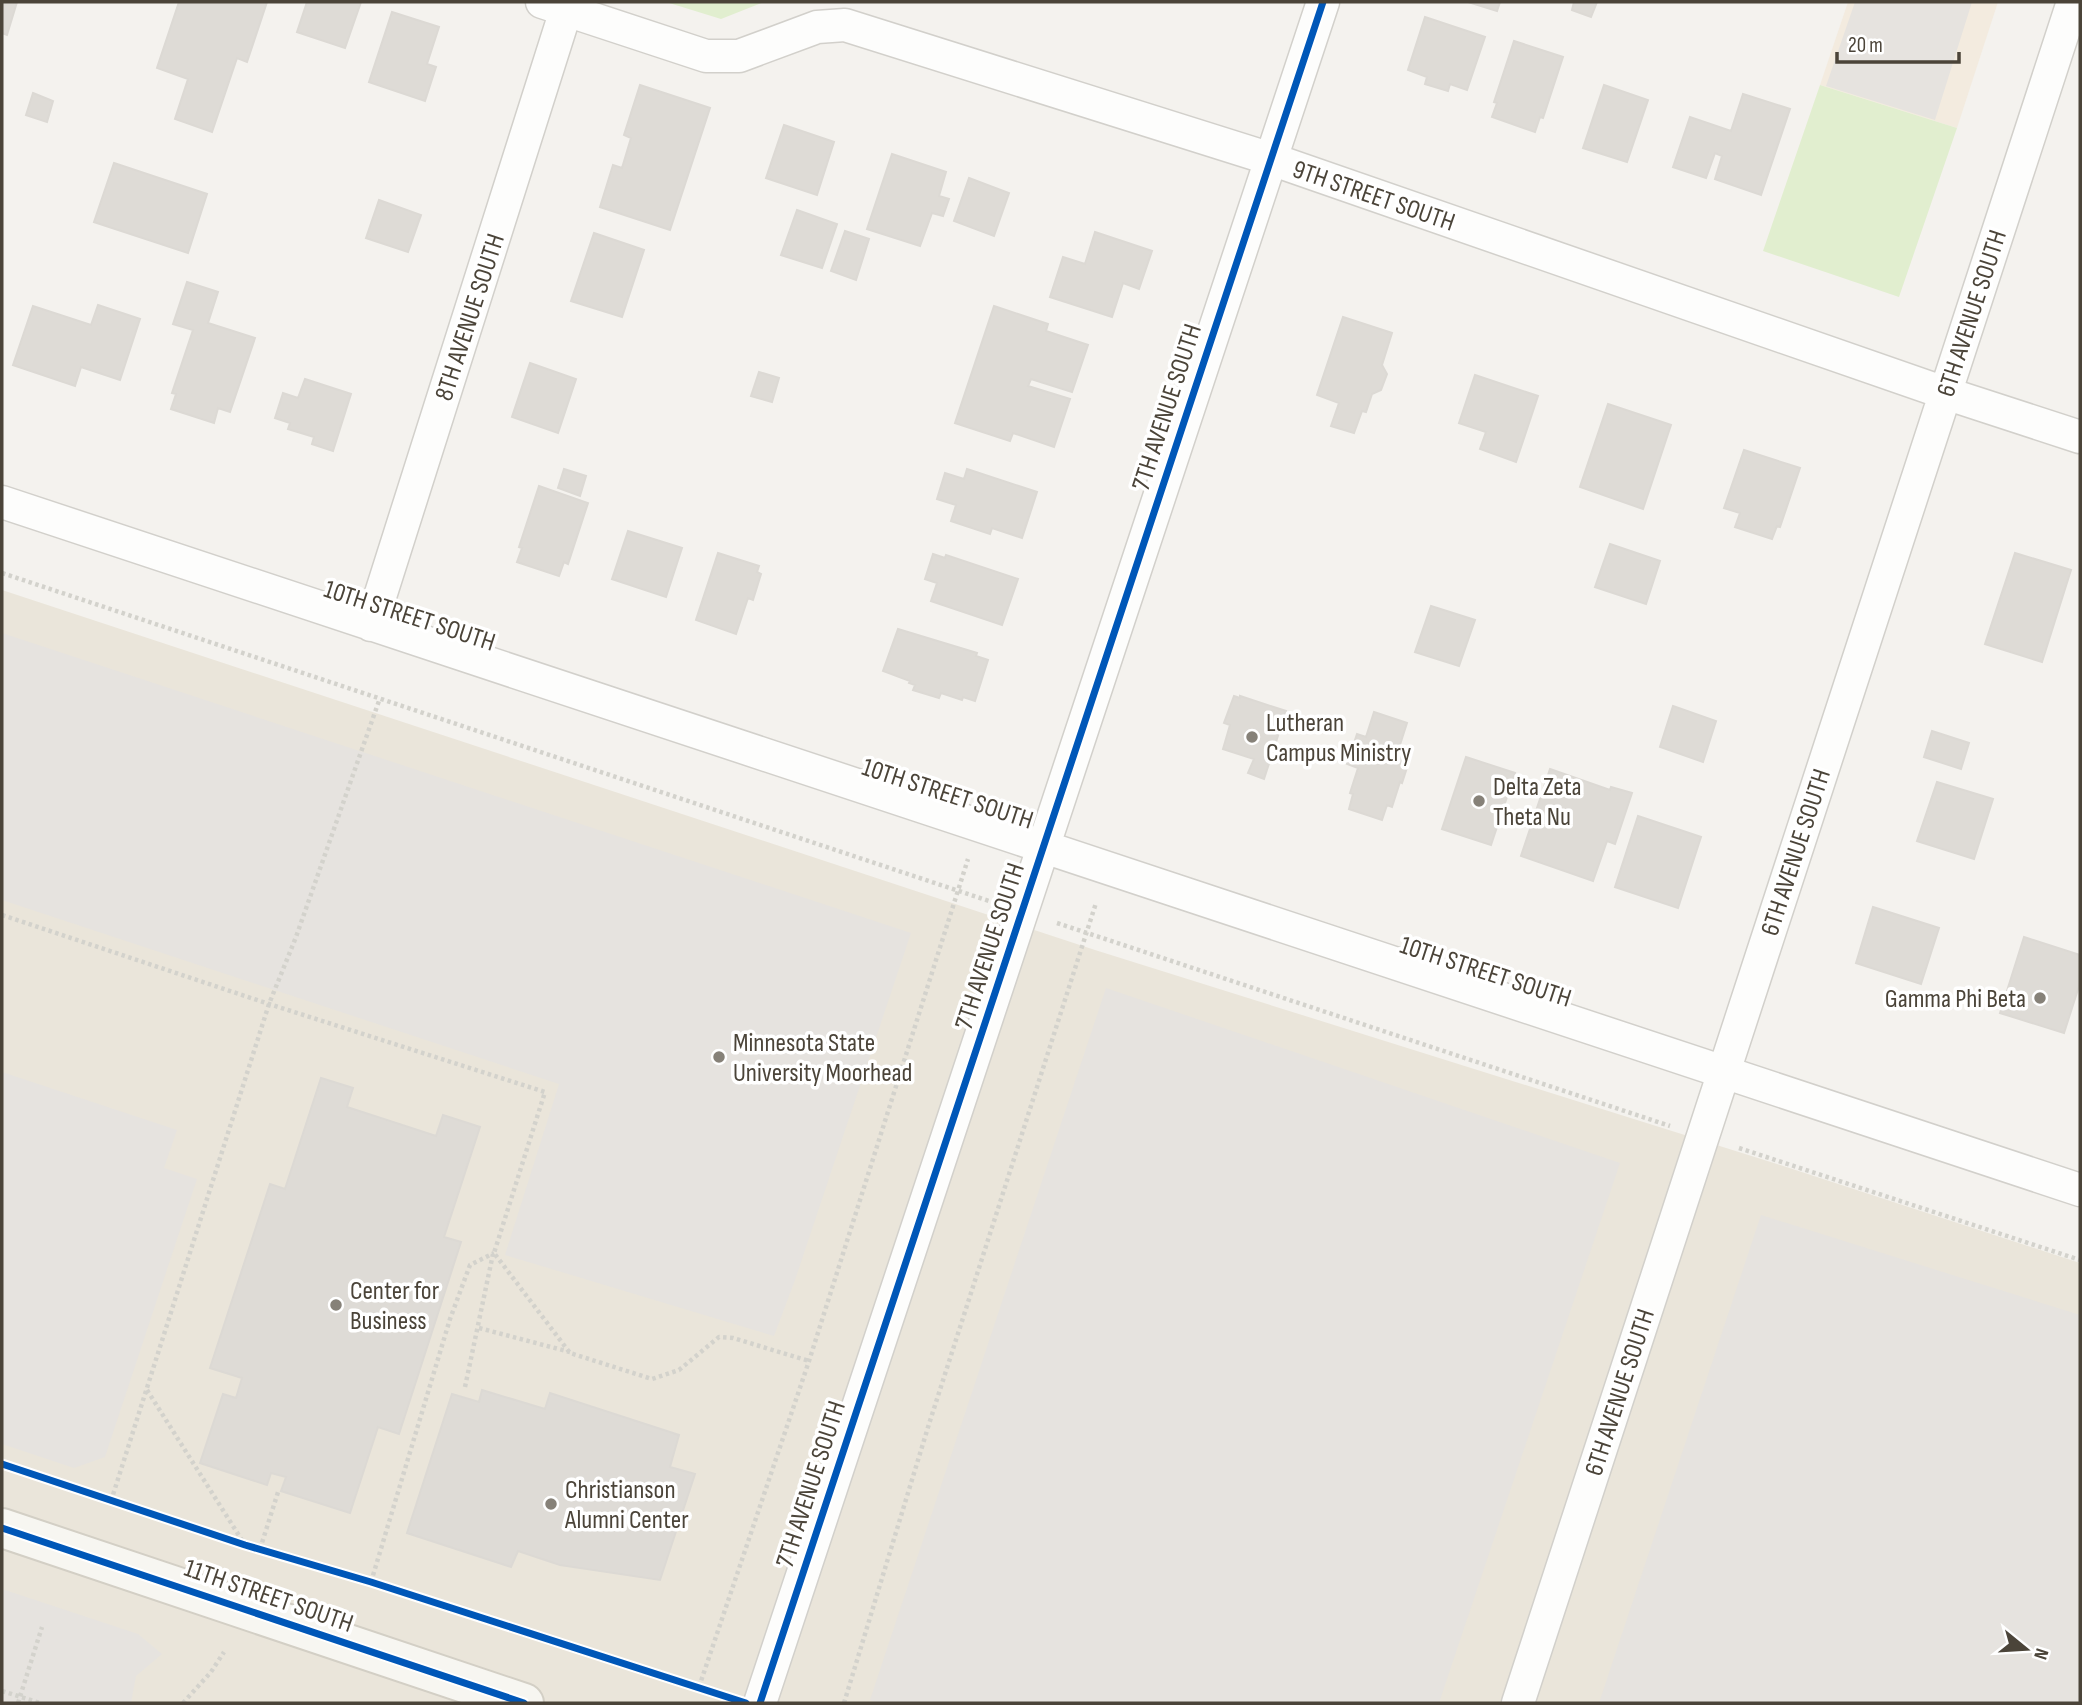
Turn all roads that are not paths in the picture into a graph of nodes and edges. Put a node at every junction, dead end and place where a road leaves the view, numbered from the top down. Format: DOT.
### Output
graph roads {
  1 [pos="1323,2"];
  2 [pos="2073,2"];
  3 [pos="554,6"];
  4 [pos="1271,159"];
  5 [pos="1945,393"];
  6 [pos="2080,437"];
  7 [pos="2,502"];
  8 [pos="371,625"];
  9 [pos="1043,846"];
  10 [pos="1723,1072"];
  11 [pos="2080,1190"];
  12 [pos="2,1528"];
  13 [pos="524,1703"];
  14 [pos="760,1703"];
  15 [pos="1517,1703"];
  1 -- 4 [label="street, 7TH AVENUE SOUTH"];
  2 -- 5 [label="street, 6TH AVENUE SOUTH"];
  3 -- 4 [label="street, 9TH STREET SOUTH"];
  3 -- 8 [label="street, 8TH AVENUE SOUTH"];
  4 -- 5 [label="street, 9TH STREET SOUTH"];
  4 -- 9 [label="street, 7TH AVENUE SOUTH"];
  5 -- 6 [label="street, 9TH STREET SOUTH"];
  5 -- 10 [label="street, 6TH AVENUE SOUTH"];
  7 -- 8 [label="street, 10TH STREET SOUTH"];
  8 -- 9 [label="street, 10TH STREET SOUTH"];
  9 -- 10 [label="street, 10TH STREET SOUTH"];
  9 -- 14 [label="street, 7TH AVENUE SOUTH"];
  10 -- 11 [label="street, 10TH STREET SOUTH"];
  10 -- 15 [label="street, 6TH AVENUE SOUTH"];
  12 -- 13 [label="street, 11TH STREET SOUTH"];
}
